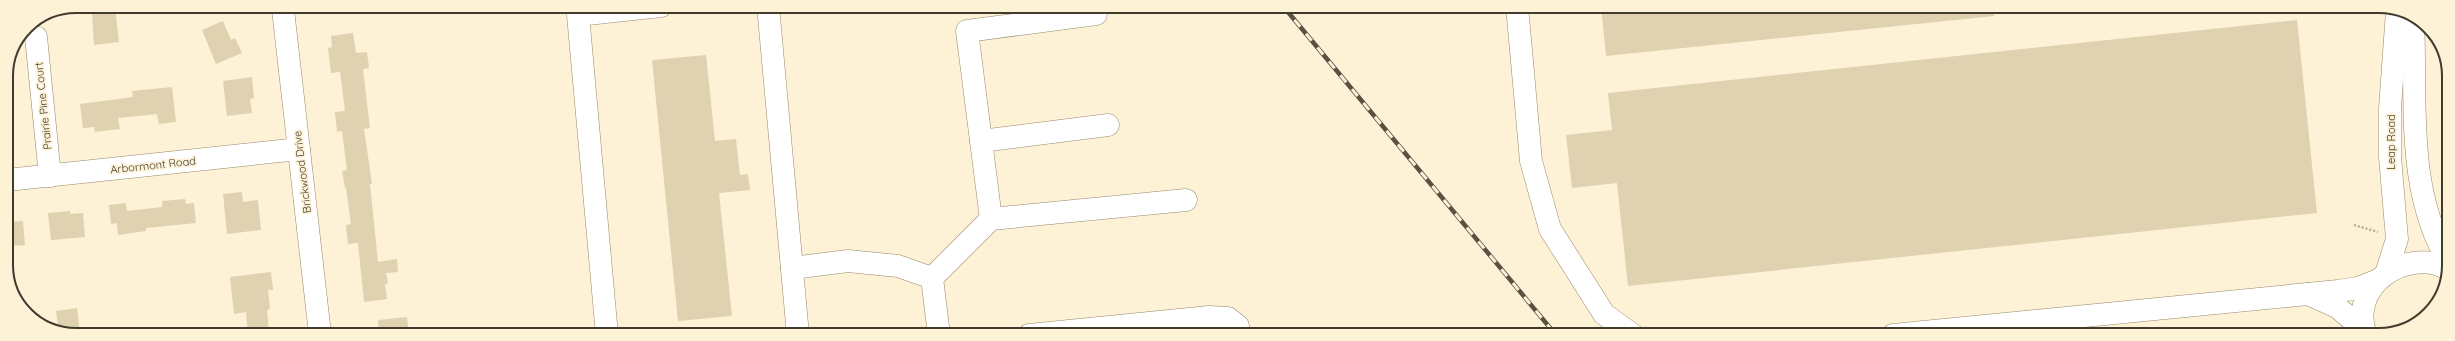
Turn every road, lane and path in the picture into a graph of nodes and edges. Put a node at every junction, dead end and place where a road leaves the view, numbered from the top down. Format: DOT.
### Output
graph roads {
  1 [pos="283,13"];
  2 [pos="596,13"];
  3 [pos="769,13"];
  4 [pos="1518,13"];
  5 [pos="1096,14"];
  6 [pos="2397,16"];
  7 [pos="2413,23"];
  8 [pos="36,37"];
  9 [pos="1108,125"];
  10 [pos="981,142"];
  11 [pos="299,149"];
  12 [pos="50,176"];
  13 [pos="13,179"];
  14 [pos="1186,200"];
  15 [pos="991,219"];
  16 [pos="2442,250"];
  17 [pos="2442,265"];
  18 [pos="792,268"];
  19 [pos="2382,276"];
  20 [pos="932,278"];
  21 [pos="2307,294"];
  22 [pos="319,328"];
  23 [pos="606,328"];
  24 [pos="797,328"];
  25 [pos="938,328"];
  26 [pos="1099,328"];
  27 [pos="1238,328"];
  28 [pos="1623,328"];
  29 [pos="1964,328"];
  30 [pos="2360,328"];
  31 [pos="2365,328"];
  1 -- 11 [label="street, Brickwood Drive"];
  2 -- 23 [label="street"];
  3 -- 18 [label="street"];
  4 -- 28 [label="street"];
  5 -- 10 [label="street"];
  6 -- 19 [label="street, Leap Road"];
  7 -- 16 [label="street"];
  8 -- 12 [label="street, Prairie Pine Court"];
  9 -- 10 [label="street"];
  10 -- 15 [label="street"];
  11 -- 12 [label="street, Arbormont Road"];
  11 -- 22 [label="street, Brickwood Drive"];
  12 -- 13 [label="street, Arbormont Road"];
  14 -- 15 [label="street"];
  15 -- 20 [label="street"];
  17 -- 19 [label="street"];
  18 -- 20 [label="street"];
  18 -- 24 [label="street"];
  19 -- 21 [label="street"];
  19 -- 31 [label="street, Leap Road"];
  20 -- 25 [label="street"];
  21 -- 29 [label="street"];
  21 -- 30 [label="street"];
  26 -- 27 [label="street"];
}
